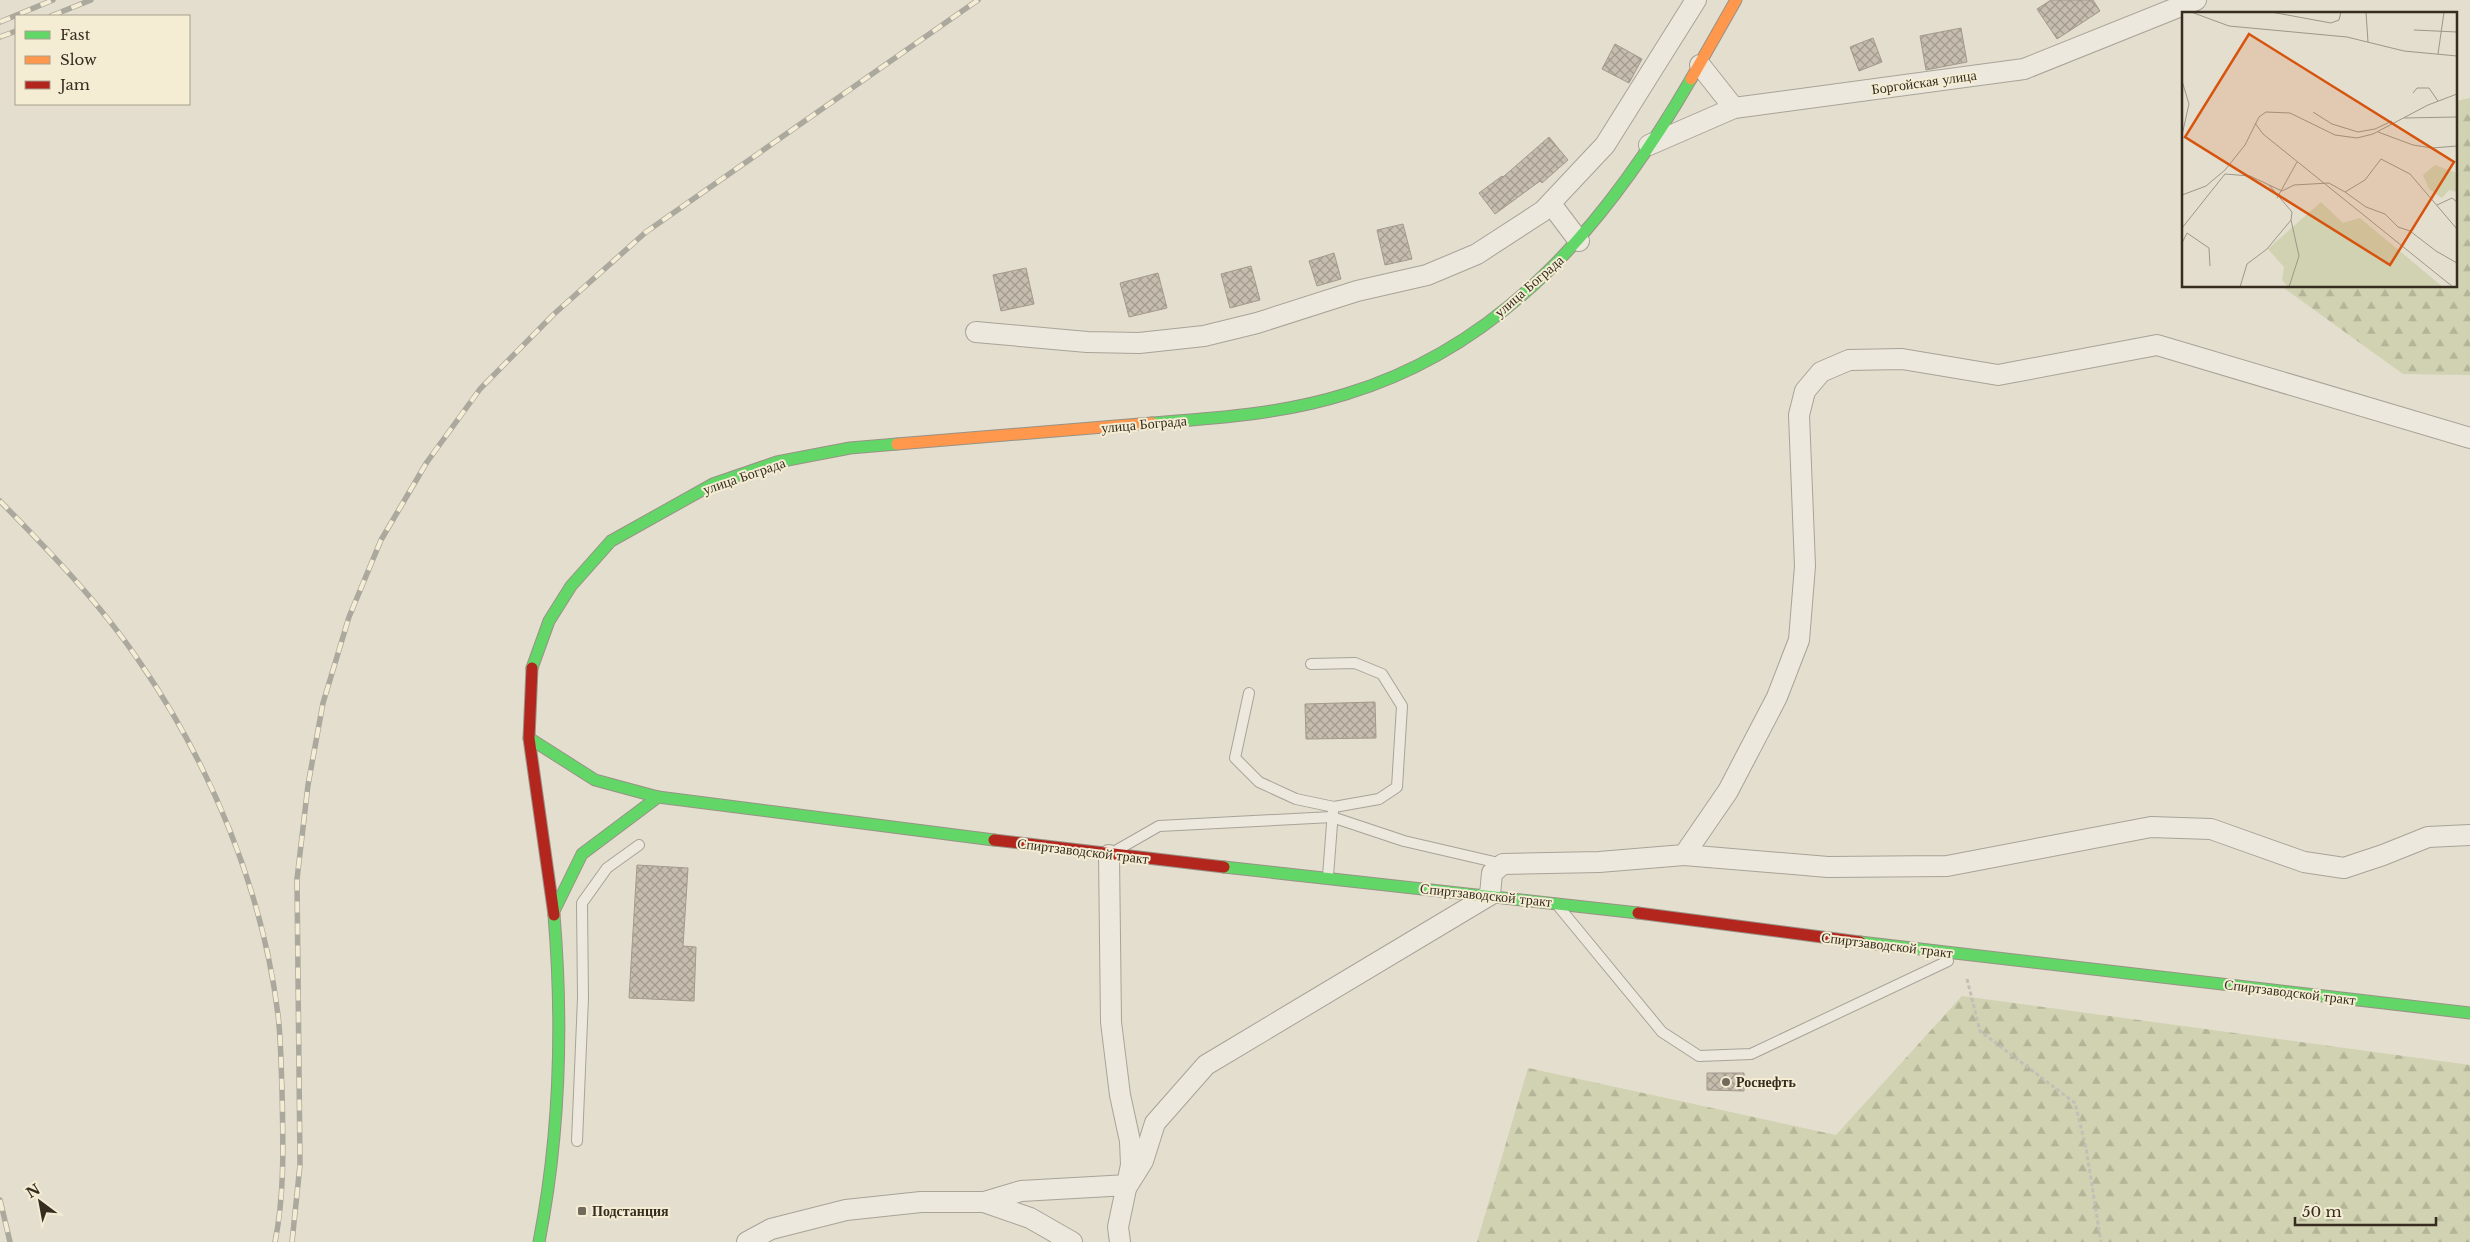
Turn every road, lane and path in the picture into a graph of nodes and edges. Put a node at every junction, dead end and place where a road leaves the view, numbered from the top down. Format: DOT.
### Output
graph roads {
  1 [pos="1696,0"];
  2 [pos="1736,0"];
  3 [pos="2196,0"];
  4 [pos="1700,65"];
  5 [pos="1734,108"];
  6 [pos="1649,146"];
  7 [pos="1551,204"];
  8 [pos="1579,241"];
  9 [pos="976,332"];
  10 [pos="2470,438"];
  11 [pos="1312,664"];
  12 [pos="1249,693"];
  13 [pos="529,738"];
  14 [pos="658,797"];
  15 [pos="1333,812"];
  16 [pos="2470,835"];
  17 [pos="638,845"];
  18 [pos="1109,855"];
  19 [pos="1684,855"];
  20 [pos="1502,864"];
  21 [pos="1328,878"];
  22 [pos="1490,895"];
  23 [pos="1555,902"];
  24 [pos="554,911"];
  25 [pos="1961,955"];
  26 [pos="571,998"];
  27 [pos="2470,1013"];
  28 [pos="577,1141"];
  29 [pos="1128,1185"];
  30 [pos="984,1202"];
  31 [pos="539,1242"];
  32 [pos="747,1242"];
  33 [pos="1072,1242"];
  34 [pos="1120,1242"];
  35 [pos="2101,1242"];
  1 -- 7 [label="street"];
  2 -- 4 [label="main road, улица Бограда"];
  3 -- 5 [label="street, Боргойская улица"];
  4 -- 5 [label="street"];
  4 -- 6 [label="main road, улица Бограда"];
  5 -- 6 [label="street, Боргойская улица"];
  6 -- 8 [label="main road, улица Бограда"];
  7 -- 8 [label="street"];
  7 -- 9 [label="street"];
  8 -- 13 [label="main road, улица Бограда"];
  10 -- 19 [label="street"];
  11 -- 15 [label="lane"];
  12 -- 15 [label="lane"];
  13 -- 14 [label="main road, Спиртзаводской тракт"];
  13 -- 24 [label="main road, улица Бограда"];
  14 -- 18 [label="main road, Спиртзаводской тракт"];
  14 -- 24 [label="main road"];
  15 -- 18 [label="lane"];
  15 -- 20 [label="lane"];
  15 -- 21 [label="lane"];
  16 -- 19 [label="street"];
  17 -- 26 [label="lane"];
  18 -- 21 [label="main road, Спиртзаводской тракт"];
  18 -- 29 [label="street"];
  19 -- 20 [label="street"];
  20 -- 22 [label="street"];
  21 -- 22 [label="main road, Спиртзаводской тракт"];
  22 -- 23 [label="main road, Спиртзаводской тракт"];
  22 -- 29 [label="street"];
  23 -- 25 [label="main road, Спиртзаводской тракт"];
  23 -- 25 [label="lane"];
  24 -- 26 [label="main road, улица Бограда"];
  25 -- 27 [label="main road, Спиртзаводской тракт"];
  25 -- 35 [label="path"];
  26 -- 28 [label="lane"];
  26 -- 31 [label="main road, улица Бограда"];
  29 -- 30 [label="street"];
  29 -- 34 [label="street"];
  30 -- 32 [label="street"];
  30 -- 33 [label="street"];
}
